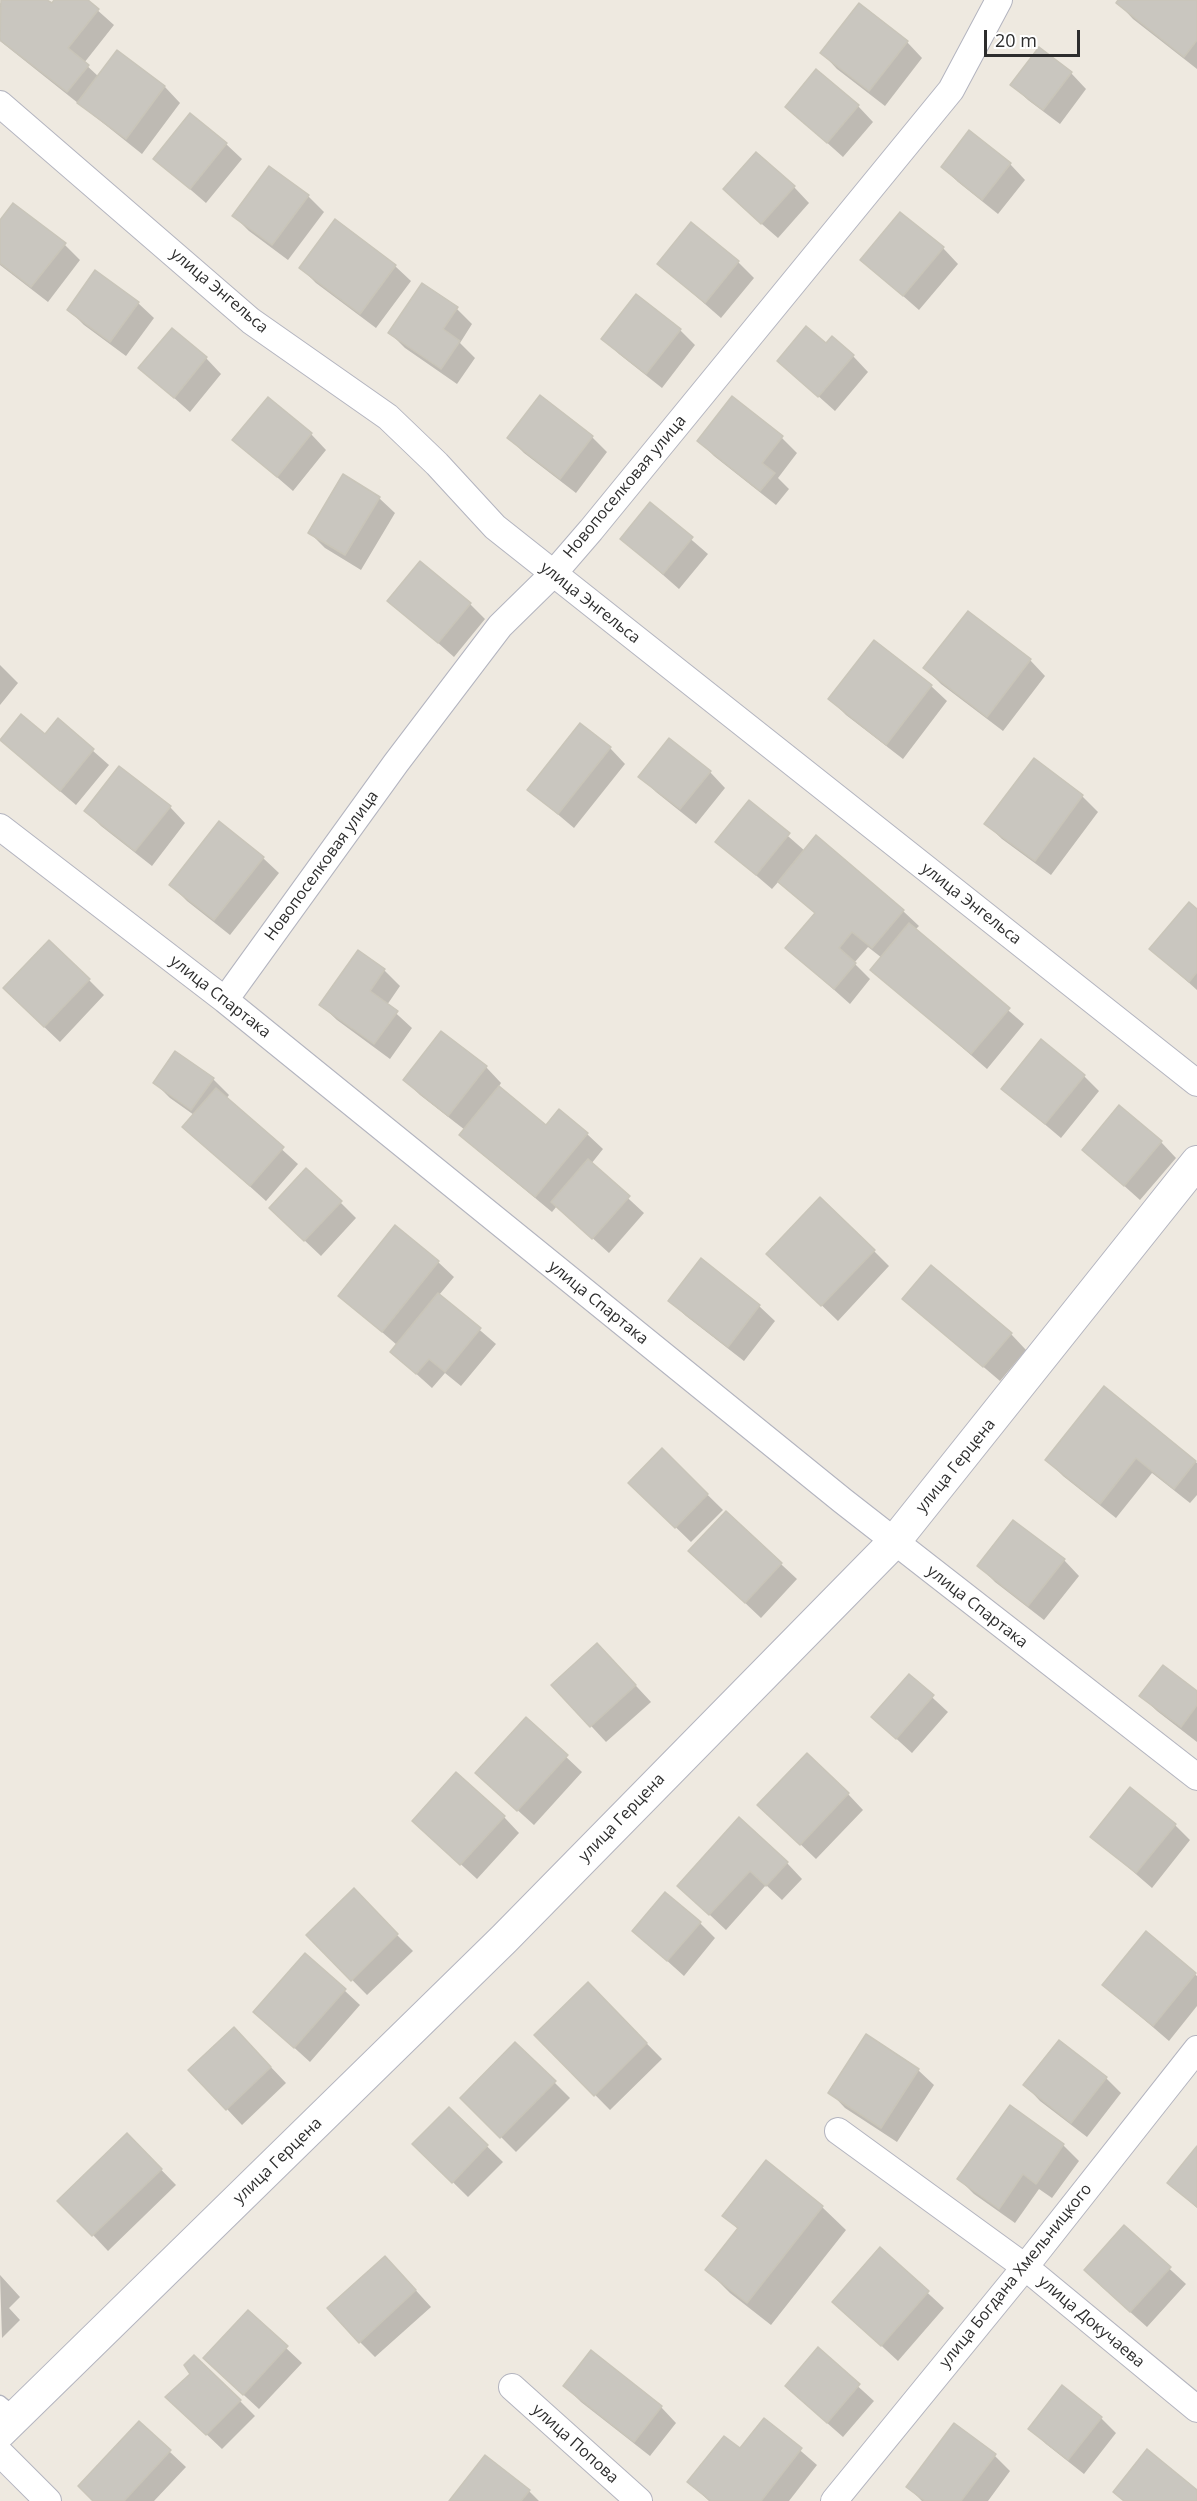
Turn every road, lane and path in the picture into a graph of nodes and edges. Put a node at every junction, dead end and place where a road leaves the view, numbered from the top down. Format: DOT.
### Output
graph roads {
  1 [pos="999,0"];
  2 [pos="0,104"];
  3 [pos="553,574"];
  4 [pos="0,827"];
  5 [pos="225,1000"];
  6 [pos="1197,1083"];
  7 [pos="1197,1162"];
  8 [pos="894,1542"];
  9 [pos="1197,1777"];
  10 [pos="1197,2049"];
  11 [pos="838,2131"];
  12 [pos="1025,2267"];
  13 [pos="512,2387"];
  14 [pos="1197,2409"];
  15 [pos="6,2417"];
  16 [pos="0,2453"];
  17 [pos="48,2501"];
  18 [pos="639,2501"];
  19 [pos="834,2501"];
  1 -- 3 [label="street, Новопоселковая улица"];
  2 -- 3 [label="street, улица Энгельса"];
  3 -- 5 [label="street, Новопоселковая улица"];
  3 -- 6 [label="street, улица Энгельса"];
  4 -- 5 [label="street, улица Спартака"];
  5 -- 8 [label="street, улица Спартака"];
  7 -- 8 [label="street, улица Герцена"];
  8 -- 9 [label="street, улица Спартака"];
  8 -- 15 [label="street, улица Герцена"];
  10 -- 12 [label="street, улица Богдана Хмельницкого"];
  11 -- 12 [label="street, улица Докучаева"];
  12 -- 14 [label="street, улица Докучаева"];
  12 -- 19 [label="street, улица Богдана Хмельницкого"];
  13 -- 18 [label="street, улица Попова"];
  16 -- 17 [label="street"];
}
